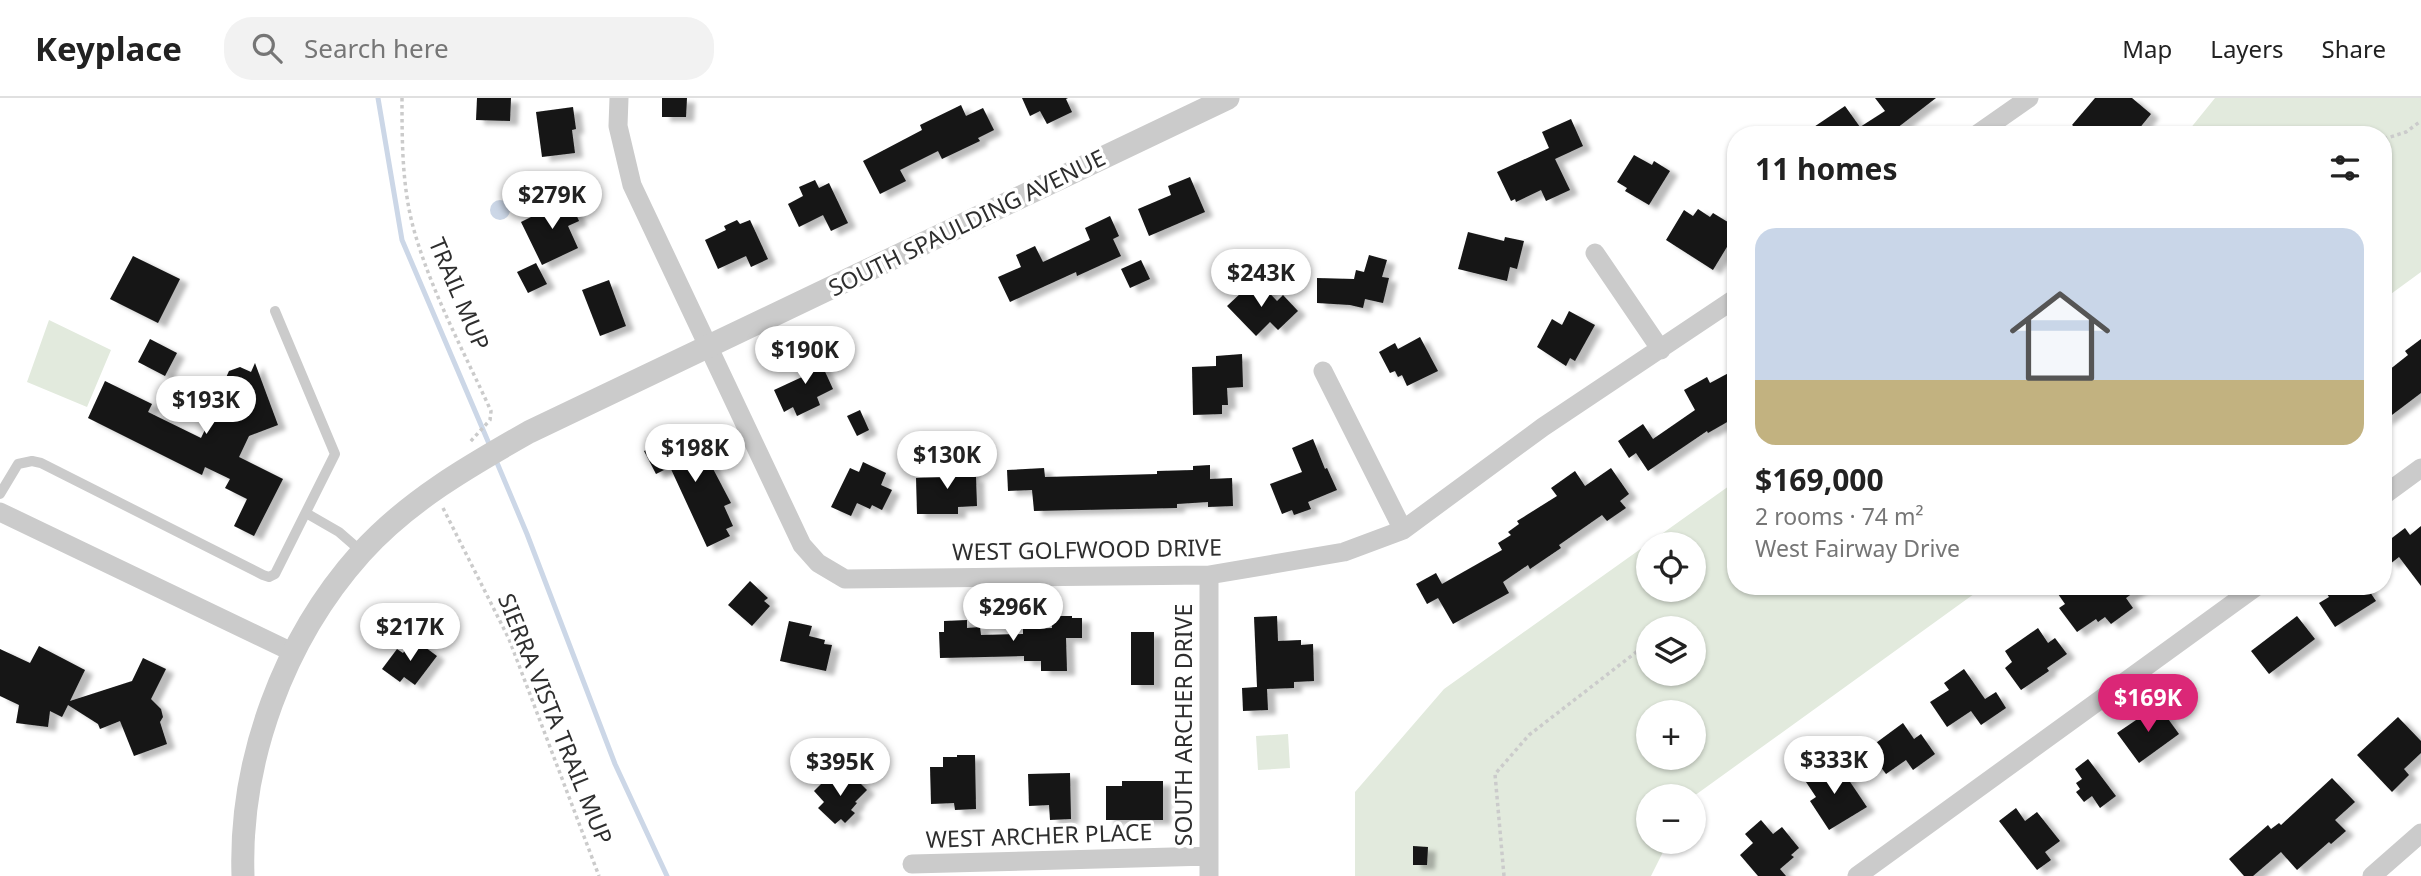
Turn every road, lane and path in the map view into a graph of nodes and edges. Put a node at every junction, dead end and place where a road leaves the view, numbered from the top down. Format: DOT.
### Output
graph roads {
  1 [pos="402,98"];
  2 [pos="619,98"];
  3 [pos="1228,98"];
  4 [pos="2029,98"];
  5 [pos="2421,121"];
  6 [pos="1989,126"];
  7 [pos="2392,136"];
  8 [pos="1595,253"];
  9 [pos="1727,304"];
  10 [pos="275,311"];
  11 [pos="709,346"];
  12 [pos="1661,350"];
  13 [pos="1323,371"];
  14 [pos="467,444"];
  15 [pos="2421,468"];
  16 [pos="2392,489"];
  17 [pos="0,495"];
  18 [pos="439,500"];
  19 [pos="0,512"];
  20 [pos="306,513"];
  21 [pos="1404,530"];
  22 [pos="362,552"];
  23 [pos="1209,575"];
  24 [pos="2246,595"];
  25 [pos="292,652"];
  26 [pos="1636,652"];
  27 [pos="2421,833"];
  28 [pos="1209,856"];
  29 [pos="912,864"];
  30 [pos="1861,875"];
  31 [pos="243,876"];
  32 [pos="598,876"];
  33 [pos="1209,876"];
  34 [pos="1504,876"];
  35 [pos="2372,876"];
  1 -- 14 [label="path, TRAIL MUP"];
  2 -- 11 [label="street, WEST GOLFWOOD DRIVE"];
  3 -- 11 [label="street, SOUTH SPAULDING AVENUE"];
  4 -- 6 [label="street"];
  5 -- 7 [label="path"];
  8 -- 12 [label="street"];
  9 -- 12 [label="street, WEST GOLFWOOD DRIVE"];
  10 -- 20 [label="lane"];
  11 -- 22 [label="street, SOUTH SPAULDING AVENUE"];
  11 -- 23 [label="street, WEST GOLFWOOD DRIVE"];
  12 -- 21 [label="street, WEST GOLFWOOD DRIVE"];
  13 -- 21 [label="street"];
  15 -- 16 [label="street"];
  17 -- 20 [label="lane"];
  18 -- 32 [label="path, SIERRA VISTA TRAIL MUP"];
  19 -- 25 [label="street"];
  20 -- 22 [label="lane"];
  21 -- 23 [label="street, WEST GOLFWOOD DRIVE"];
  22 -- 25 [label="street, SOUTH SPAULDING AVENUE"];
  23 -- 28 [label="street, SOUTH ARCHER DRIVE"];
  24 -- 30 [label="street"];
  25 -- 31 [label="street, SOUTH SPAULDING AVENUE"];
  26 -- 34 [label="path"];
  27 -- 35 [label="street"];
  28 -- 29 [label="street, WEST ARCHER PLACE"];
  28 -- 33 [label="street, SOUTH ARCHER DRIVE"];
}
